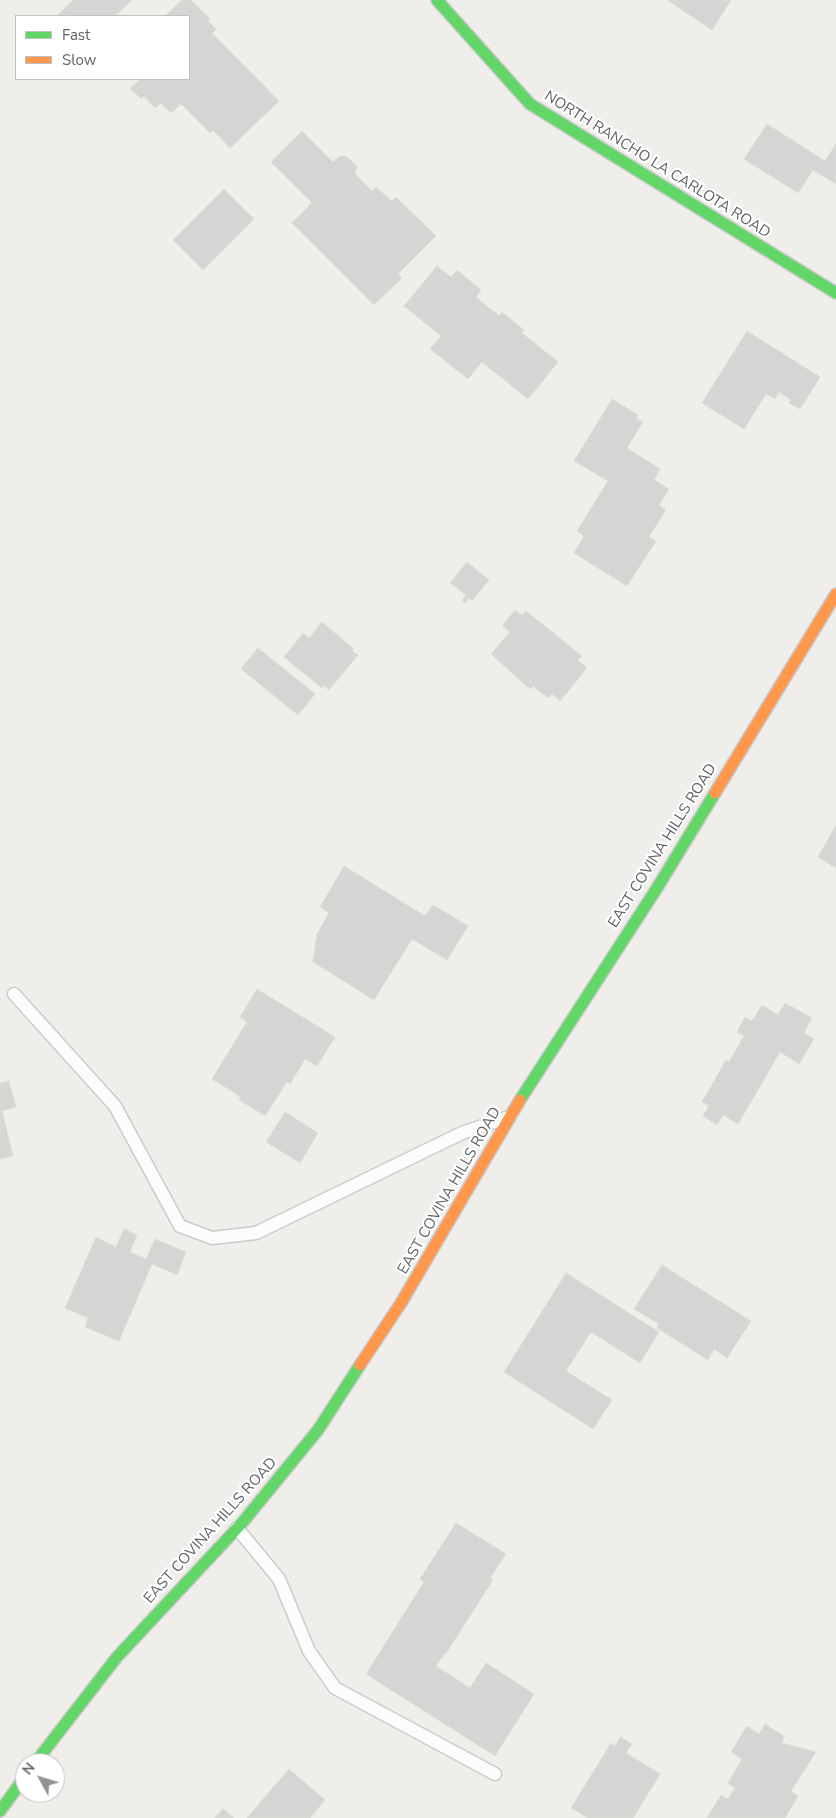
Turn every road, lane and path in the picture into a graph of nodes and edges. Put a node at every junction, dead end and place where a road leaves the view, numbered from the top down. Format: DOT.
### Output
graph roads {
  1 [pos="437,0"];
  2 [pos="836,293"];
  3 [pos="836,594"];
  4 [pos="14,994"];
  5 [pos="510,1116"];
  6 [pos="237,1528"];
  7 [pos="43,1753"];
  8 [pos="495,1774"];
  9 [pos="15,1791"];
  10 [pos="0,1812"];
  1 -- 2 [label="street, NORTH RANCHO LA CARLOTA ROAD"];
  3 -- 5 [label="street, EAST COVINA HILLS ROAD"];
  4 -- 5 [label="lane"];
  5 -- 6 [label="street, EAST COVINA HILLS ROAD"];
  6 -- 7 [label="street, EAST COVINA HILLS ROAD"];
  6 -- 8 [label="lane"];
  9 -- 10 [label="street"];
}
